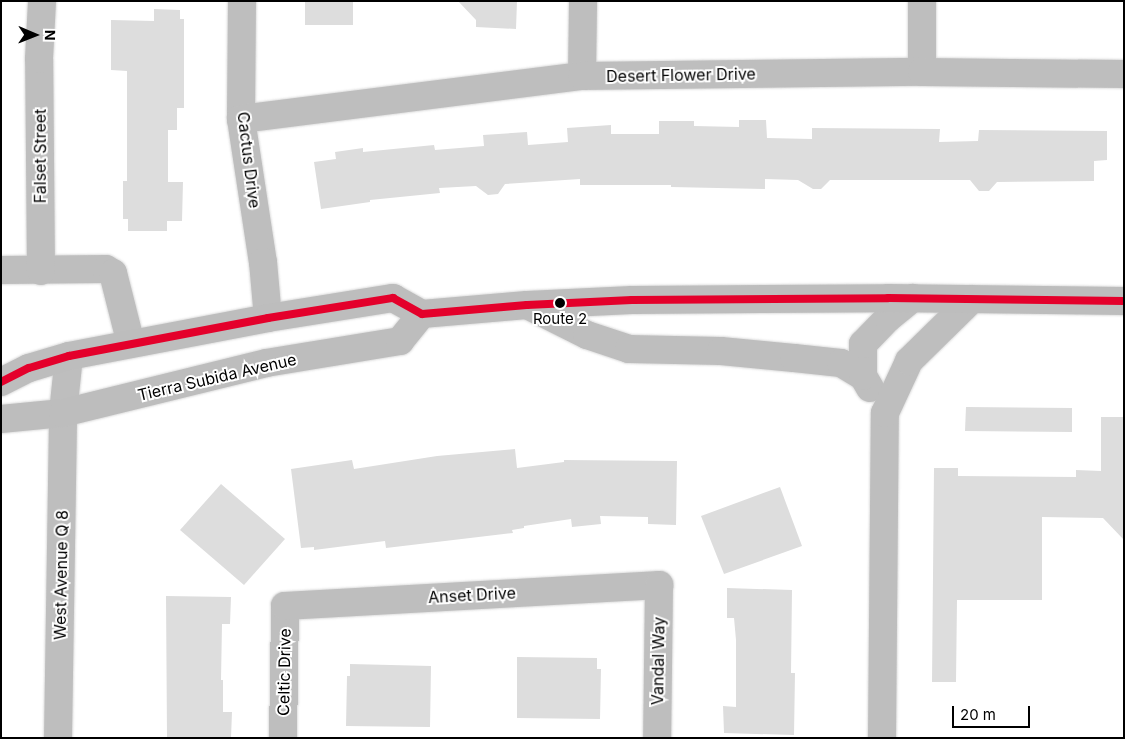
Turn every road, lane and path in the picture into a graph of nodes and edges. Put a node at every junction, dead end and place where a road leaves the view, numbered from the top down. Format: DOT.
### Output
graph roads {
  1 [pos="42,1"];
  2 [pos="242,1"];
  3 [pos="583,1"];
  4 [pos="922,1"];
  5 [pos="922,72"];
  6 [pos="1124,74"];
  7 [pos="582,76"];
  8 [pos="242,119"];
  9 [pos="1,270"];
  10 [pos="41,271"];
  11 [pos="912,298"];
  12 [pos="972,299"];
  13 [pos="1124,301"];
  14 [pos="526,304"];
  15 [pos="422,314"];
  16 [pos="268,318"];
  17 [pos="130,344"];
  18 [pos="69,356"];
  19 [pos="864,376"];
  20 [pos="1,382"];
  21 [pos="63,413"];
  22 [pos="885,413"];
  23 [pos="1,419"];
  24 [pos="659,585"];
  25 [pos="284,606"];
  26 [pos="58,738"];
  27 [pos="283,738"];
  28 [pos="657,738"];
  29 [pos="882,738"];
  1 -- 10 [label="street, Falset Street"];
  2 -- 8 [label="street, Cactus Drive"];
  3 -- 7 [label="street"];
  4 -- 5 [label="street"];
  5 -- 6 [label="street, Desert Flower Drive"];
  5 -- 7 [label="street, Desert Flower Drive"];
  7 -- 8 [label="street, Desert Flower Drive"];
  8 -- 16 [label="street, Cactus Drive"];
  9 -- 10 [label="street"];
  10 -- 17 [label="street"];
  11 -- 12 [label="main road"];
  11 -- 14 [label="main road"];
  11 -- 19 [label="street"];
  12 -- 13 [label="main road"];
  12 -- 22 [label="street"];
  14 -- 15 [label="main road"];
  14 -- 19 [label="street"];
  15 -- 16 [label="main road"];
  15 -- 21 [label="main road, Tierra Subida Avenue"];
  16 -- 17 [label="main road"];
  17 -- 18 [label="main road"];
  18 -- 20 [label="main road"];
  18 -- 21 [label="street, West Avenue Q 8"];
  19 -- 22 [label="street"];
  21 -- 23 [label="main road, Tierra Subida Avenue"];
  21 -- 26 [label="street, West Avenue Q 8"];
  22 -- 29 [label="street"];
  24 -- 25 [label="street, Anset Drive"];
  24 -- 28 [label="street, Vandal Way"];
  25 -- 27 [label="street, Celtic Drive"];
}
